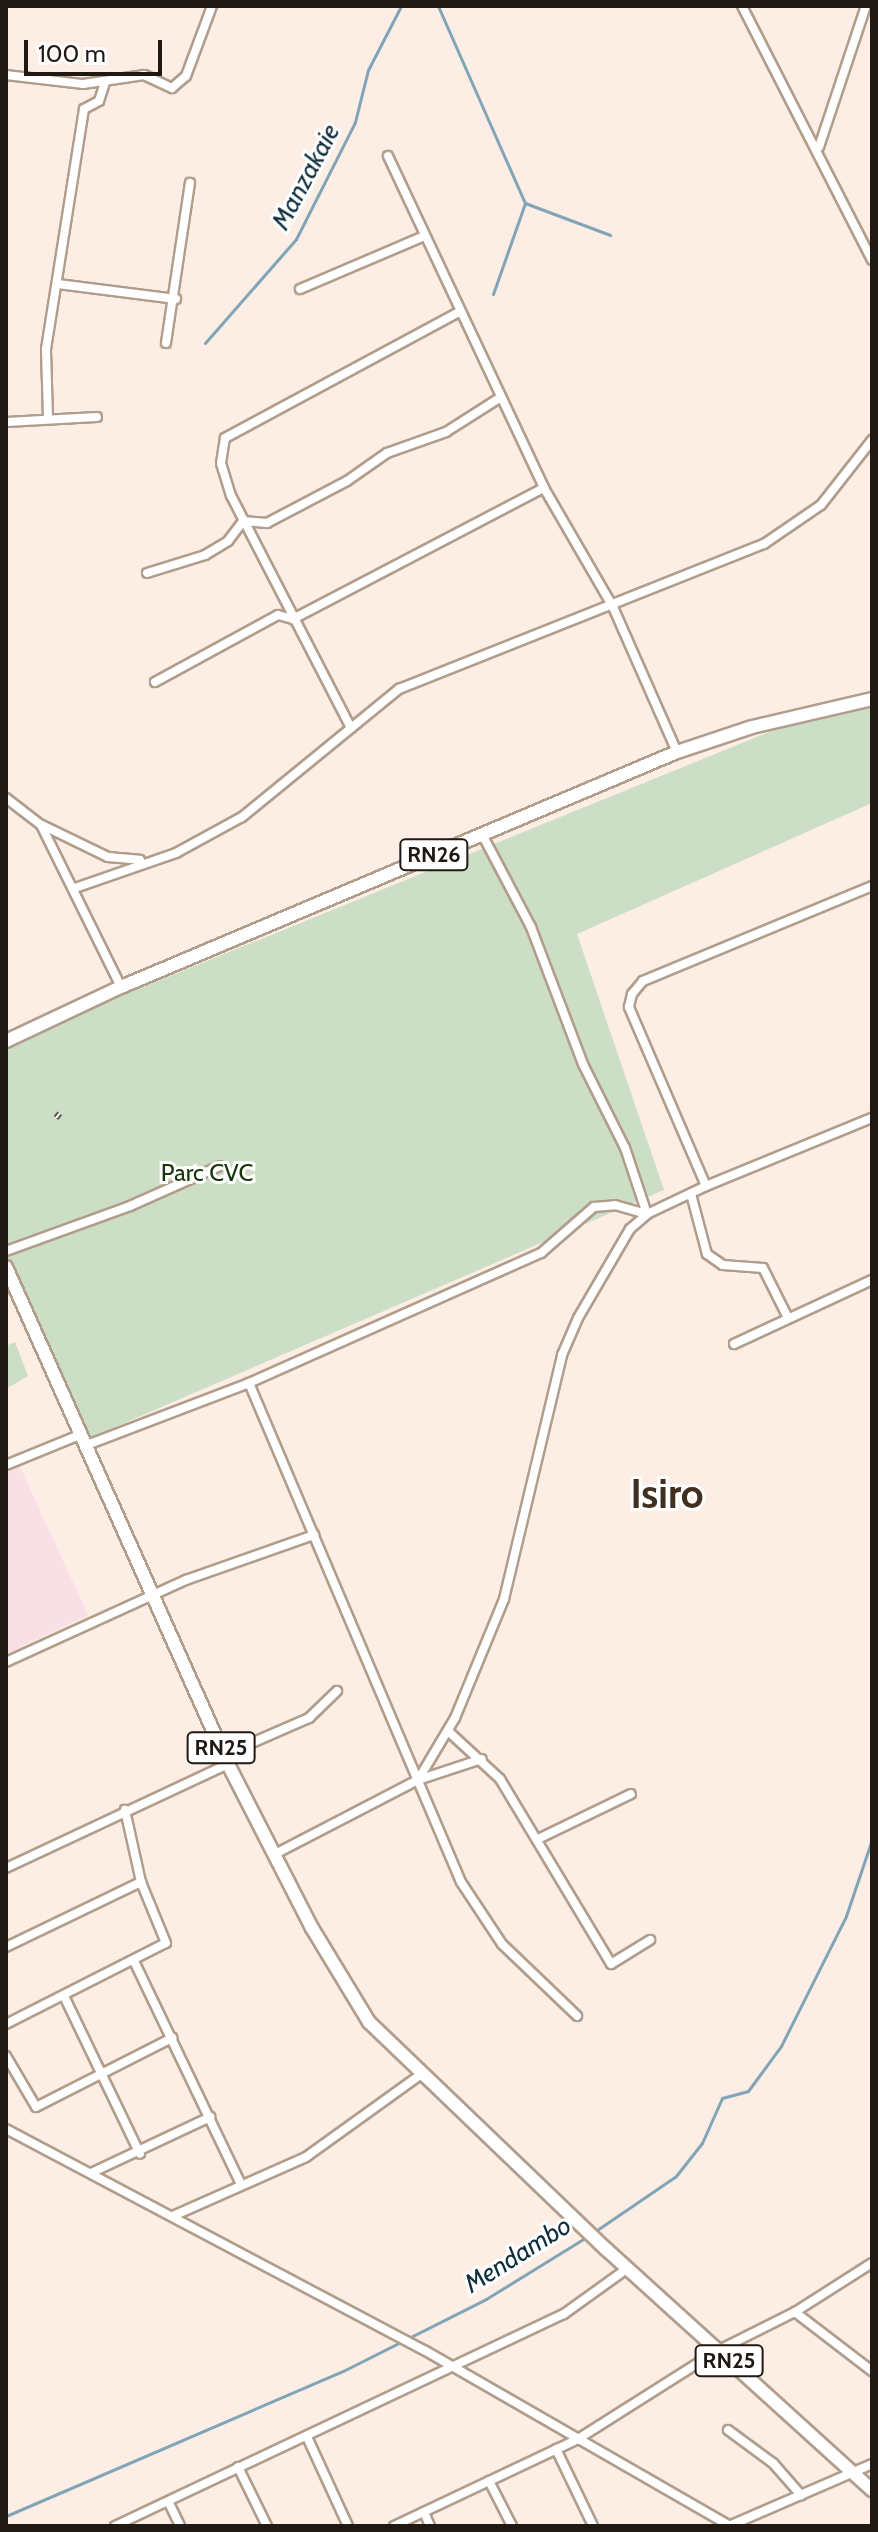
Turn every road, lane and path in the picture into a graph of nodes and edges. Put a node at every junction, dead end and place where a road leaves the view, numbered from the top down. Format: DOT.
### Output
graph roads {
  1 [pos="212,6"];
  2 [pos="742,6"];
  3 [pos="866,6"];
  4 [pos="6,75"];
  5 [pos="105,82"];
  6 [pos="819,147"];
  7 [pos="388,156"];
  8 [pos="190,183"];
  9 [pos="424,236"];
  10 [pos="872,260"];
  11 [pos="58,284"];
  12 [pos="300,289"];
  13 [pos="176,299"];
  14 [pos="459,312"];
  15 [pos="166,343"];
  16 [pos="501,397"];
  17 [pos="97,417"];
  18 [pos="48,418"];
  19 [pos="6,422"];
  20 [pos="872,440"];
  21 [pos="544,488"];
  22 [pos="243,521"];
  23 [pos="147,573"];
  24 [pos="613,607"];
  25 [pos="293,619"];
  26 [pos="155,682"];
  27 [pos="872,699"];
  28 [pos="351,728"];
  29 [pos="677,752"];
  30 [pos="6,798"];
  31 [pos="41,825"];
  32 [pos="482,834"];
  33 [pos="145,861"];
  34 [pos="872,886"];
  35 [pos="75,888"];
  36 [pos="121,987"];
  37 [pos="6,1041"];
  38 [pos="872,1118"];
  39 [pos="220,1166"];
  40 [pos="706,1186"];
  41 [pos="691,1194"];
  42 [pos="647,1214"];
  43 [pos="6,1251"];
  44 [pos="6,1267"];
  45 [pos="872,1280"];
  46 [pos="788,1318"];
  47 [pos="734,1344"];
  48 [pos="249,1383"];
  49 [pos="84,1439"];
  50 [pos="6,1465"];
  51 [pos="314,1535"];
  52 [pos="155,1597"];
  53 [pos="6,1662"];
  54 [pos="337,1691"];
  55 [pos="448,1731"];
  56 [pos="226,1759"];
  57 [pos="482,1759"];
  58 [pos="418,1780"];
  59 [pos="631,1794"];
  60 [pos="125,1810"];
  61 [pos="538,1839"];
  62 [pos="275,1854"];
  63 [pos="6,1868"];
  64 [pos="141,1882"];
  65 [pos="650,1940"];
  66 [pos="6,1947"];
  67 [pos="134,1961"];
  68 [pos="64,1996"];
  69 [pos="577,2016"];
  70 [pos="6,2024"];
  71 [pos="172,2038"];
  72 [pos="6,2056"];
  73 [pos="101,2074"];
  74 [pos="420,2075"];
  75 [pos="210,2117"];
  76 [pos="6,2129"];
  77 [pos="140,2154"];
  78 [pos="91,2173"];
  79 [pos="241,2184"];
  80 [pos="173,2216"];
  81 [pos="872,2263"];
  82 [pos="628,2268"];
  83 [pos="795,2312"];
  84 [pos="717,2351"];
  85 [pos="449,2365"];
  86 [pos="872,2371"];
  87 [pos="728,2430"];
  88 [pos="308,2439"];
  89 [pos="578,2439"];
  90 [pos="556,2449"];
  91 [pos="872,2464"];
  92 [pos="238,2467"];
  93 [pos="854,2471"];
  94 [pos="489,2481"];
  95 [pos="872,2490"];
  96 [pos="801,2495"];
  97 [pos="169,2503"];
  98 [pos="424,2512"];
  99 [pos="746,2522"];
  100 [pos="115,2526"];
  101 [pos="180,2526"];
  102 [pos="267,2526"];
  103 [pos="348,2526"];
  104 [pos="394,2526"];
  105 [pos="430,2526"];
  106 [pos="512,2526"];
  107 [pos="593,2526"];
  108 [pos="730,2526"];
  1 -- 5 [label="street"];
  2 -- 6 [label="street"];
  3 -- 6 [label="street"];
  4 -- 5 [label="street"];
  5 -- 11 [label="street"];
  6 -- 10 [label="street"];
  7 -- 9 [label="street"];
  8 -- 13 [label="street"];
  9 -- 12 [label="street"];
  9 -- 14 [label="street"];
  11 -- 13 [label="street"];
  11 -- 18 [label="street"];
  13 -- 15 [label="street"];
  14 -- 16 [label="street"];
  14 -- 22 [label="street"];
  16 -- 21 [label="street"];
  16 -- 22 [label="street"];
  17 -- 18 [label="street"];
  18 -- 19 [label="street"];
  20 -- 24 [label="street"];
  21 -- 24 [label="street"];
  21 -- 25 [label="street"];
  22 -- 23 [label="street"];
  22 -- 25 [label="street"];
  24 -- 28 [label="street"];
  24 -- 29 [label="street"];
  25 -- 26 [label="street"];
  25 -- 28 [label="street"];
  27 -- 29 [label="main road, RN26"];
  28 -- 33 [label="street"];
  29 -- 32 [label="main road, RN26"];
  30 -- 31 [label="street"];
  31 -- 33 [label="street"];
  31 -- 35 [label="street"];
  32 -- 36 [label="main road, RN26"];
  32 -- 42 [label="street"];
  33 -- 35 [label="street"];
  34 -- 40 [label="street"];
  35 -- 36 [label="street"];
  36 -- 37 [label="main road, RN26"];
  38 -- 40 [label="street"];
  39 -- 43 [label="street"];
  40 -- 41 [label="street"];
  41 -- 42 [label="street"];
  41 -- 46 [label="street"];
  42 -- 48 [label="street"];
  42 -- 55 [label="street"];
  44 -- 49 [label="main road, RN25"];
  45 -- 46 [label="street"];
  46 -- 47 [label="street"];
  48 -- 49 [label="street"];
  48 -- 51 [label="street"];
  49 -- 50 [label="street"];
  49 -- 52 [label="main road, RN25"];
  51 -- 52 [label="street"];
  51 -- 58 [label="street"];
  52 -- 53 [label="street"];
  52 -- 56 [label="main road, RN25"];
  54 -- 56 [label="street"];
  55 -- 57 [label="street"];
  55 -- 58 [label="street"];
  56 -- 60 [label="street"];
  56 -- 62 [label="main road, RN25"];
  57 -- 58 [label="street"];
  57 -- 61 [label="street"];
  58 -- 62 [label="street"];
  58 -- 69 [label="street"];
  59 -- 61 [label="street"];
  60 -- 63 [label="street"];
  60 -- 64 [label="street"];
  61 -- 65 [label="street"];
  62 -- 74 [label="main road, RN25"];
  64 -- 66 [label="street"];
  64 -- 67 [label="street"];
  67 -- 68 [label="street"];
  67 -- 71 [label="street"];
  68 -- 70 [label="street"];
  68 -- 73 [label="street"];
  71 -- 73 [label="street"];
  71 -- 75 [label="street"];
  72 -- 73 [label="street"];
  73 -- 77 [label="street"];
  74 -- 79 [label="street"];
  74 -- 82 [label="main road, RN25"];
  75 -- 77 [label="street"];
  75 -- 79 [label="street"];
  76 -- 78 [label="street"];
  77 -- 78 [label="street"];
  78 -- 80 [label="street"];
  79 -- 80 [label="street"];
  80 -- 85 [label="street"];
  81 -- 83 [label="street"];
  82 -- 84 [label="main road, RN25"];
  82 -- 85 [label="street"];
  83 -- 84 [label="street"];
  83 -- 86 [label="street"];
  84 -- 89 [label="street"];
  84 -- 93 [label="main road, RN25"];
  85 -- 88 [label="street"];
  85 -- 89 [label="street"];
  87 -- 96 [label="street"];
  88 -- 92 [label="street"];
  88 -- 103 [label="street"];
  89 -- 90 [label="street"];
  89 -- 108 [label="street"];
  90 -- 94 [label="street"];
  90 -- 107 [label="street"];
  91 -- 93 [label="street"];
  92 -- 97 [label="street"];
  92 -- 102 [label="street"];
  93 -- 95 [label="main road, RN25"];
  93 -- 96 [label="street"];
  94 -- 98 [label="street"];
  94 -- 106 [label="street"];
  96 -- 99 [label="street"];
  97 -- 100 [label="street"];
  97 -- 101 [label="street"];
  98 -- 104 [label="street"];
  98 -- 105 [label="street"];
  99 -- 108 [label="street"];
}
